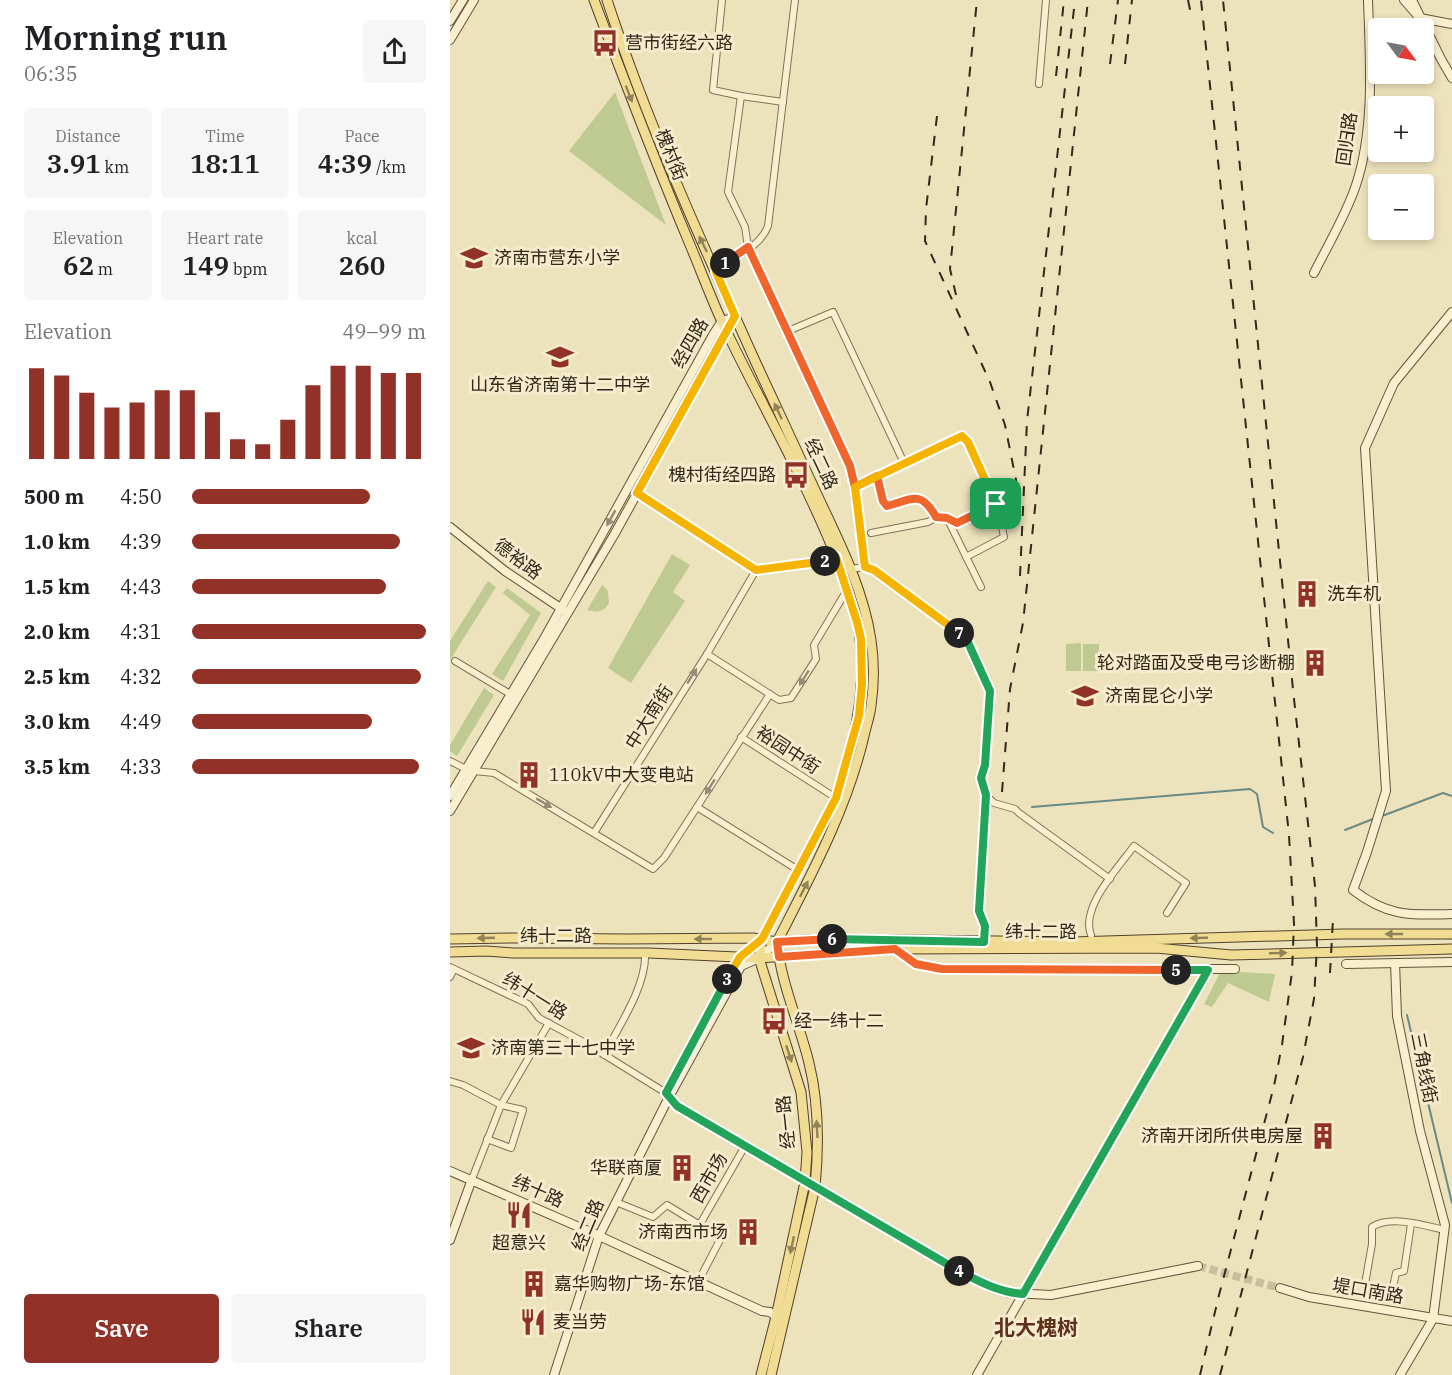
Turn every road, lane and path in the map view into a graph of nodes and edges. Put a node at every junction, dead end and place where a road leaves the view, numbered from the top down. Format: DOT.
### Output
graph roads {
  1 [pos="463,0"];
  2 [pos="474,0"];
  3 [pos="594,0"];
  4 [pos="607,0"];
  5 [pos="722,0"];
  6 [pos="795,0"];
  7 [pos="1046,0"];
  8 [pos="1368,0"];
  9 [pos="1404,0"];
  10 [pos="1412,0"];
  11 [pos="1420,18"];
  12 [pos="450,21"];
  13 [pos="1434,21"];
  14 [pos="1452,24"];
  15 [pos="450,40"];
  16 [pos="1434,44"];
  17 [pos="1452,78"];
  18 [pos="1039,84"];
  19 [pos="741,96"];
  20 [pos="783,102"];
  21 [pos="748,247"];
  22 [pos="716,272"];
  23 [pos="1314,273"];
  24 [pos="1452,312"];
  25 [pos="735,316"];
  26 [pos="722,321"];
  27 [pos="727,331"];
  28 [pos="788,332"];
  29 [pos="904,463"];
  30 [pos="877,476"];
  31 [pos="855,487"];
  32 [pos="637,493"];
  33 [pos="996,504"];
  34 [pos="936,517"];
  35 [pos="947,518"];
  36 [pos="450,527"];
  37 [pos="871,533"];
  38 [pos="836,557"];
  39 [pos="966,557"];
  40 [pos="865,567"];
  41 [pos="849,569"];
  42 [pos="756,570"];
  43 [pos="981,587"];
  44 [pos="847,590"];
  45 [pos="564,611"];
  46 [pos="706,654"];
  47 [pos="455,661"];
  48 [pos="510,694"];
  49 [pos="770,694"];
  50 [pos="741,737"];
  51 [pos="450,760"];
  52 [pos="470,770"];
  53 [pos="986,795"];
  54 [pos="450,796"];
  55 [pos="836,798"];
  56 [pos="697,807"];
  57 [pos="450,811"];
  58 [pos="594,832"];
  59 [pos="798,870"];
  60 [pos="1110,879"];
  61 [pos="1167,913"];
  62 [pos="1452,914"];
  63 [pos="1452,934"];
  64 [pos="1091,935"];
  65 [pos="450,939"];
  66 [pos="762,939"];
  67 [pos="777,942"];
  68 [pos="984,942"];
  69 [pos="895,949"];
  70 [pos="1452,949"];
  71 [pos="450,952"];
  72 [pos="645,953"];
  73 [pos="740,957"];
  74 [pos="779,957"];
  75 [pos="759,958"];
  76 [pos="1452,962"];
  77 [pos="1395,963"];
  78 [pos="1346,964"];
  79 [pos="452,968"];
  80 [pos="1235,969"];
  81 [pos="1208,970"];
  82 [pos="450,977"];
  83 [pos="549,1023"];
  84 [pos="604,1055"];
  85 [pos="450,1081"];
  86 [pos="667,1095"];
  87 [pos="501,1105"];
  88 [pos="487,1139"];
  89 [pos="745,1146"];
  90 [pos="450,1171"];
  91 [pos="472,1179"];
  92 [pos="805,1182"];
  93 [pos="815,1187"];
  94 [pos="616,1202"];
  95 [pos="1411,1224"];
  96 [pos="699,1226"];
  97 [pos="1445,1230"];
  98 [pos="597,1235"];
  99 [pos="450,1240"];
  100 [pos="1198,1266"];
  101 [pos="698,1281"];
  102 [pos="1365,1284"];
  103 [pos="1393,1287"];
  104 [pos="1280,1288"];
  105 [pos="1023,1294"];
  106 [pos="776,1317"];
  107 [pos="1433,1319"];
  108 [pos="1452,1321"];
  109 [pos="549,1375"];
  110 [pos="554,1375"];
  111 [pos="761,1375"];
  112 [pos="771,1375"];
  113 [pos="977,1375"];
  114 [pos="1400,1375"];
  1 -- 12 [label="street"];
  2 -- 15 [label="street"];
  3 -- 26 [label="main road, 槐村街, one-way"];
  22 -- 4 [label="main road, 槐村街, one-way"];
  5 -- 19 [label="street"];
  6 -- 20 [label="street"];
  7 -- 18 [label="street"];
  8 -- 23 [label="street, 回归路"];
  9 -- 11 [label="street"];
  10 -- 11 [label="street"];
  13 -- 14 [label="street"];
  16 -- 17 [label="street"];
  19 -- 20 [label="street"];
  19 -- 21 [label="street"];
  20 -- 21 [label="street"];
  21 -- 22 [label="street"];
  21 -- 28 [label="street"];
  22 -- 25 [label="main road, 槐村街"];
  24 -- 62 [label="street"];
  25 -- 26 [label="street, 经四路"];
  25 -- 27 [label="street, 经四路"];
  41 -- 25 [label="main road, 经二路, one-way"];
  26 -- 27 [label="main road, 经二路"];
  26 -- 45 [label="street, 经四路, one-way"];
  27 -- 32 [label="street, 经四路"];
  27 -- 38 [label="main road, 经二路"];
  28 -- 29 [label="street"];
  28 -- 31 [label="street"];
  29 -- 30 [label="street"];
  29 -- 33 [label="street"];
  30 -- 31 [label="street"];
  30 -- 34 [label="street"];
  31 -- 40 [label="street"];
  32 -- 42 [label="street"];
  32 -- 45 [label="street, 经四路"];
  33 -- 35 [label="street"];
  33 -- 39 [label="street"];
  34 -- 35 [label="street"];
  34 -- 37 [label="street"];
  35 -- 39 [label="street"];
  36 -- 45 [label="street, 德裕路"];
  38 -- 42 [label="street"];
  38 -- 44 [label="main road, 经二路"];
  39 -- 43 [label="street"];
  40 -- 41 [label="street"];
  40 -- 53 [label="street"];
  67 -- 41 [label="main road, 经二路, one-way"];
  42 -- 46 [label="street, 中大南街"];
  44 -- 49 [label="street, one-way"];
  44 -- 55 [label="main road, 经二路"];
  45 -- 48 [label="street, 经四路"];
  45 -- 52 [label="street, 经四路"];
  46 -- 49 [label="street"];
  58 -- 46 [label="street, 中大南街, one-way"];
  47 -- 48 [label="street"];
  48 -- 52 [label="street, 经四路"];
  49 -- 50 [label="street, 裕园中街"];
  50 -- 55 [label="street, 裕园中街"];
  50 -- 56 [label="street, one-way"];
  51 -- 52 [label="street"];
  52 -- 54 [label="street, 经四路"];
  52 -- 57 [label="street, 经四路"];
  52 -- 58 [label="street, one-way"];
  53 -- 60 [label="street"];
  53 -- 68 [label="street"];
  55 -- 59 [label="main road, 经二路"];
  56 -- 58 [label="street"];
  56 -- 59 [label="street"];
  59 -- 66 [label="main road, 经二路"];
  60 -- 61 [label="street"];
  60 -- 64 [label="street"];
  63 -- 68 [label="main road, 纬十二路, one-way"];
  66 -- 65 [label="main road, 纬十二路, one-way"];
  66 -- 67 [label="main road, 纬十二路"];
  66 -- 73 [label="street, 经二路"];
  66 -- 75 [label="main road, 经一路"];
  67 -- 68 [label="main road, 纬十二路"];
  67 -- 74 [label="main road, 经一路"];
  67 -- 75 [label="street, 经二路"];
  69 -- 70 [label="main road, 纬十二路, one-way"];
  69 -- 74 [label="main road, 纬十二路"];
  69 -- 81 [label="street"];
  71 -- 72 [label="main road, 纬十二路"];
  72 -- 73 [label="main road, 纬十二路"];
  72 -- 84 [label="street"];
  73 -- 75 [label="main road, 纬十二路"];
  73 -- 86 [label="street, 经二路"];
  74 -- 75 [label="main road, 纬十二路"];
  93 -- 74 [label="main road, 经一路, one-way"];
  75 -- 86 [label="street, 经二路"];
  75 -- 92 [label="main road, 经一路, one-way"];
  76 -- 77 [label="street"];
  77 -- 78 [label="street"];
  77 -- 97 [label="street, 三角线街"];
  79 -- 82 [label="street"];
  79 -- 83 [label="street, 纬十一路"];
  80 -- 81 [label="street"];
  81 -- 105 [label="street"];
  83 -- 84 [label="street, 纬十一路"];
  83 -- 87 [label="street"];
  84 -- 86 [label="street, 纬十一路"];
  85 -- 87 [label="street"];
  86 -- 89 [label="street, 纬十一路"];
  86 -- 94 [label="street, 经二路"];
  86 -- 98 [label="street, 经二路"];
  87 -- 88 [label="street"];
  87 -- 88 [label="street"];
  88 -- 91 [label="street"];
  89 -- 92 [label="street, 纬十一路"];
  89 -- 96 [label="street, 西市场"];
  90 -- 91 [label="street, 纬十路"];
  91 -- 98 [label="street, 纬十路"];
  91 -- 99 [label="street"];
  92 -- 93 [label="street, 纬十一路"];
  92 -- 106 [label="main road, 经一路, one-way"];
  93 -- 105 [label="street"];
  93 -- 112 [label="main road, 经一路"];
  94 -- 96 [label="street, 西市场"];
  94 -- 98 [label="street, 经二路"];
  95 -- 97 [label="street"];
  95 -- 102 [label="street"];
  95 -- 103 [label="street"];
  96 -- 101 [label="street, 西市场"];
  97 -- 107 [label="street, 三角线街"];
  98 -- 101 [label="street, 纬十路"];
  98 -- 109 [label="street, 经二路"];
  98 -- 110 [label="street, 经二路"];
  100 -- 105 [label="street"];
  101 -- 106 [label="street, 纬十路"];
  104 -- 107 [label="street, 堤口南路"];
  105 -- 113 [label="street"];
  106 -- 111 [label="main road, 经一路"];
  107 -- 108 [label="street, 堤口南路"];
  107 -- 114 [label="street"];
}
